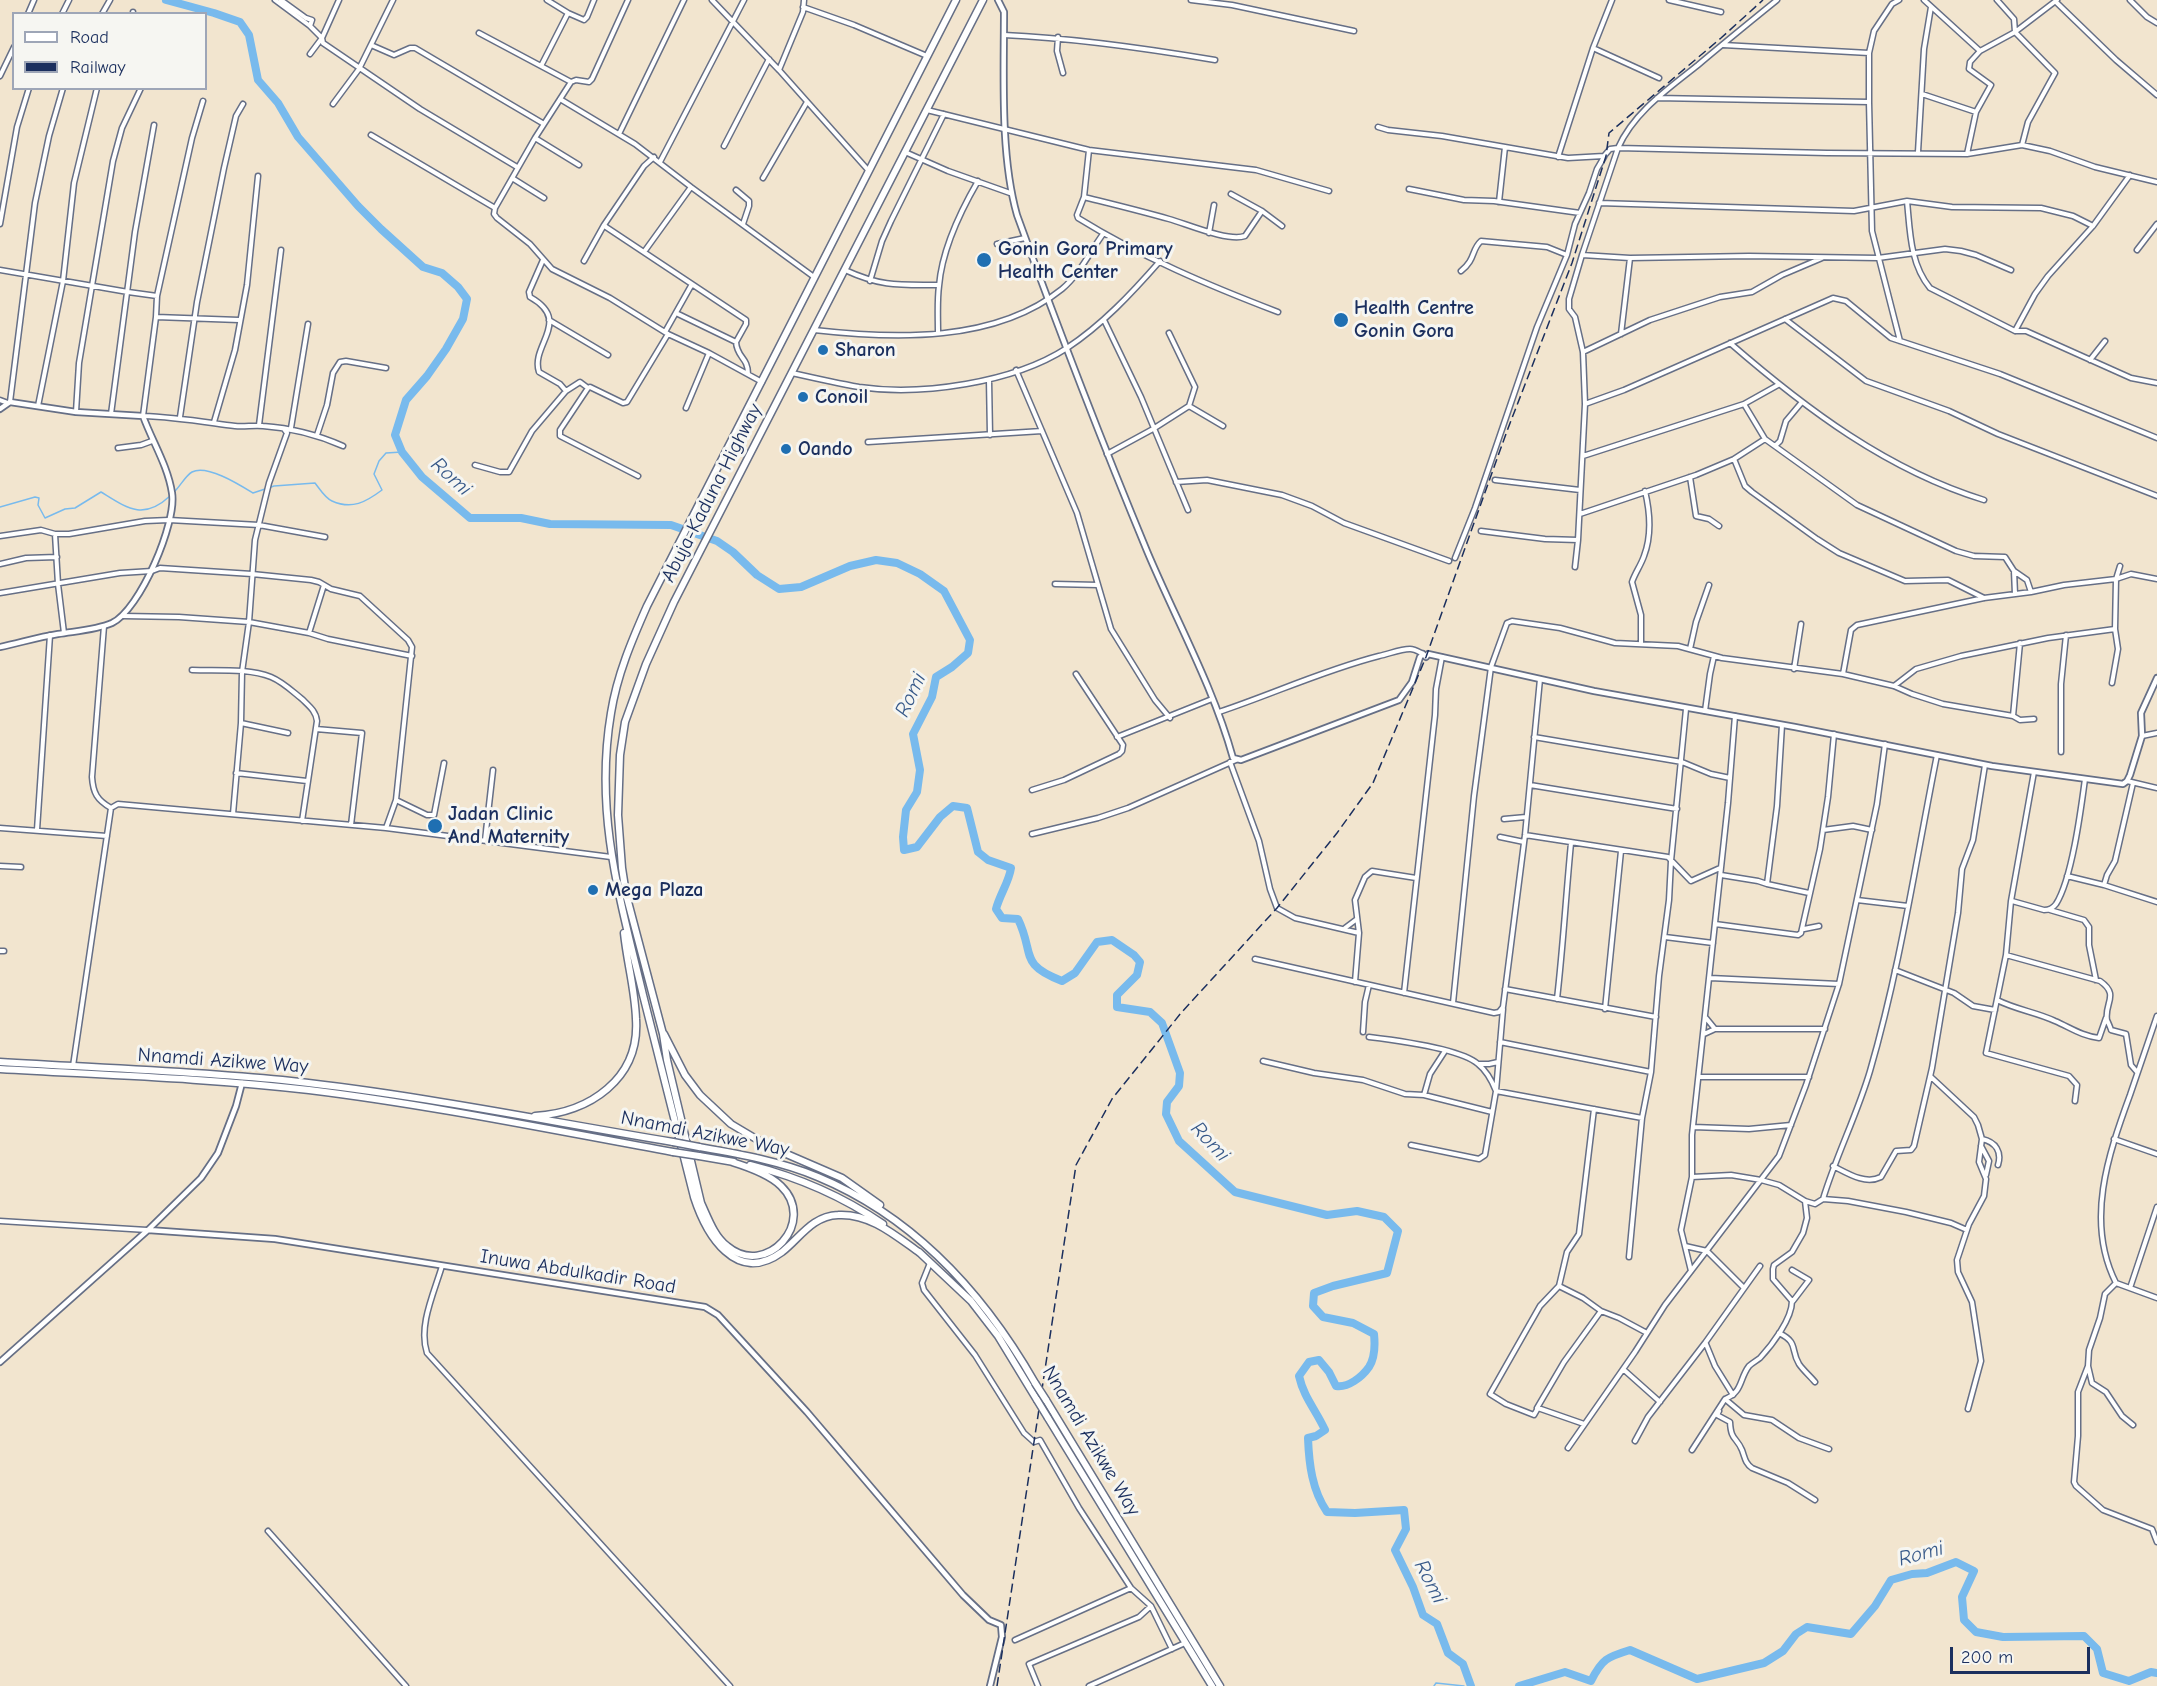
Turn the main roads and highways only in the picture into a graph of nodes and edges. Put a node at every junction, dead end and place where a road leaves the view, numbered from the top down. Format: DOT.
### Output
graph roads {
  1 [pos="956,0"];
  2 [pos="983,0"];
  3 [pos="625,920"];
  4 [pos="663,1034"];
  5 [pos="0,1062"];
  6 [pos="0,1069"];
  7 [pos="243,1080"];
  8 [pos="524,1117"];
  9 [pos="732,1162"];
  10 [pos="914,1234"];
  11 [pos="920,1253"];
  12 [pos="1196,1652"];
  13 [pos="1212,1686"];
  14 [pos="1220,1686"];
  1 -- 3 [label="highway, Abuja-Kaduna Highway"];
  2 -- 4 [label="highway, Abuja-Kaduna Highway"];
  3 -- 8 [label="highway"];
  3 -- 11 [label="highway"];
  4 -- 9 [label="highway"];
  4 -- 10 [label="highway"];
  5 -- 7 [label="highway, Nnamdi Azikwe Way"];
  6 -- 7 [label="highway, Nnamdi Azikwe Way"];
  7 -- 8 [label="highway, Nnamdi Azikwe Way"];
  7 -- 9 [label="highway, Nnamdi Azikwe Way, bridge"];
  8 -- 10 [label="highway, Nnamdi Azikwe Way, bridge"];
  9 -- 11 [label="highway, Nnamdi Azikwe Way"];
  10 -- 12 [label="highway, Nnamdi Azikwe Way, bridge"];
  11 -- 12 [label="highway, Nnamdi Azikwe Way, bridge"];
  12 -- 13 [label="highway, Nnamdi Azikwe Way"];
  12 -- 14 [label="highway, Nnamdi Azikwe Way"];
}
